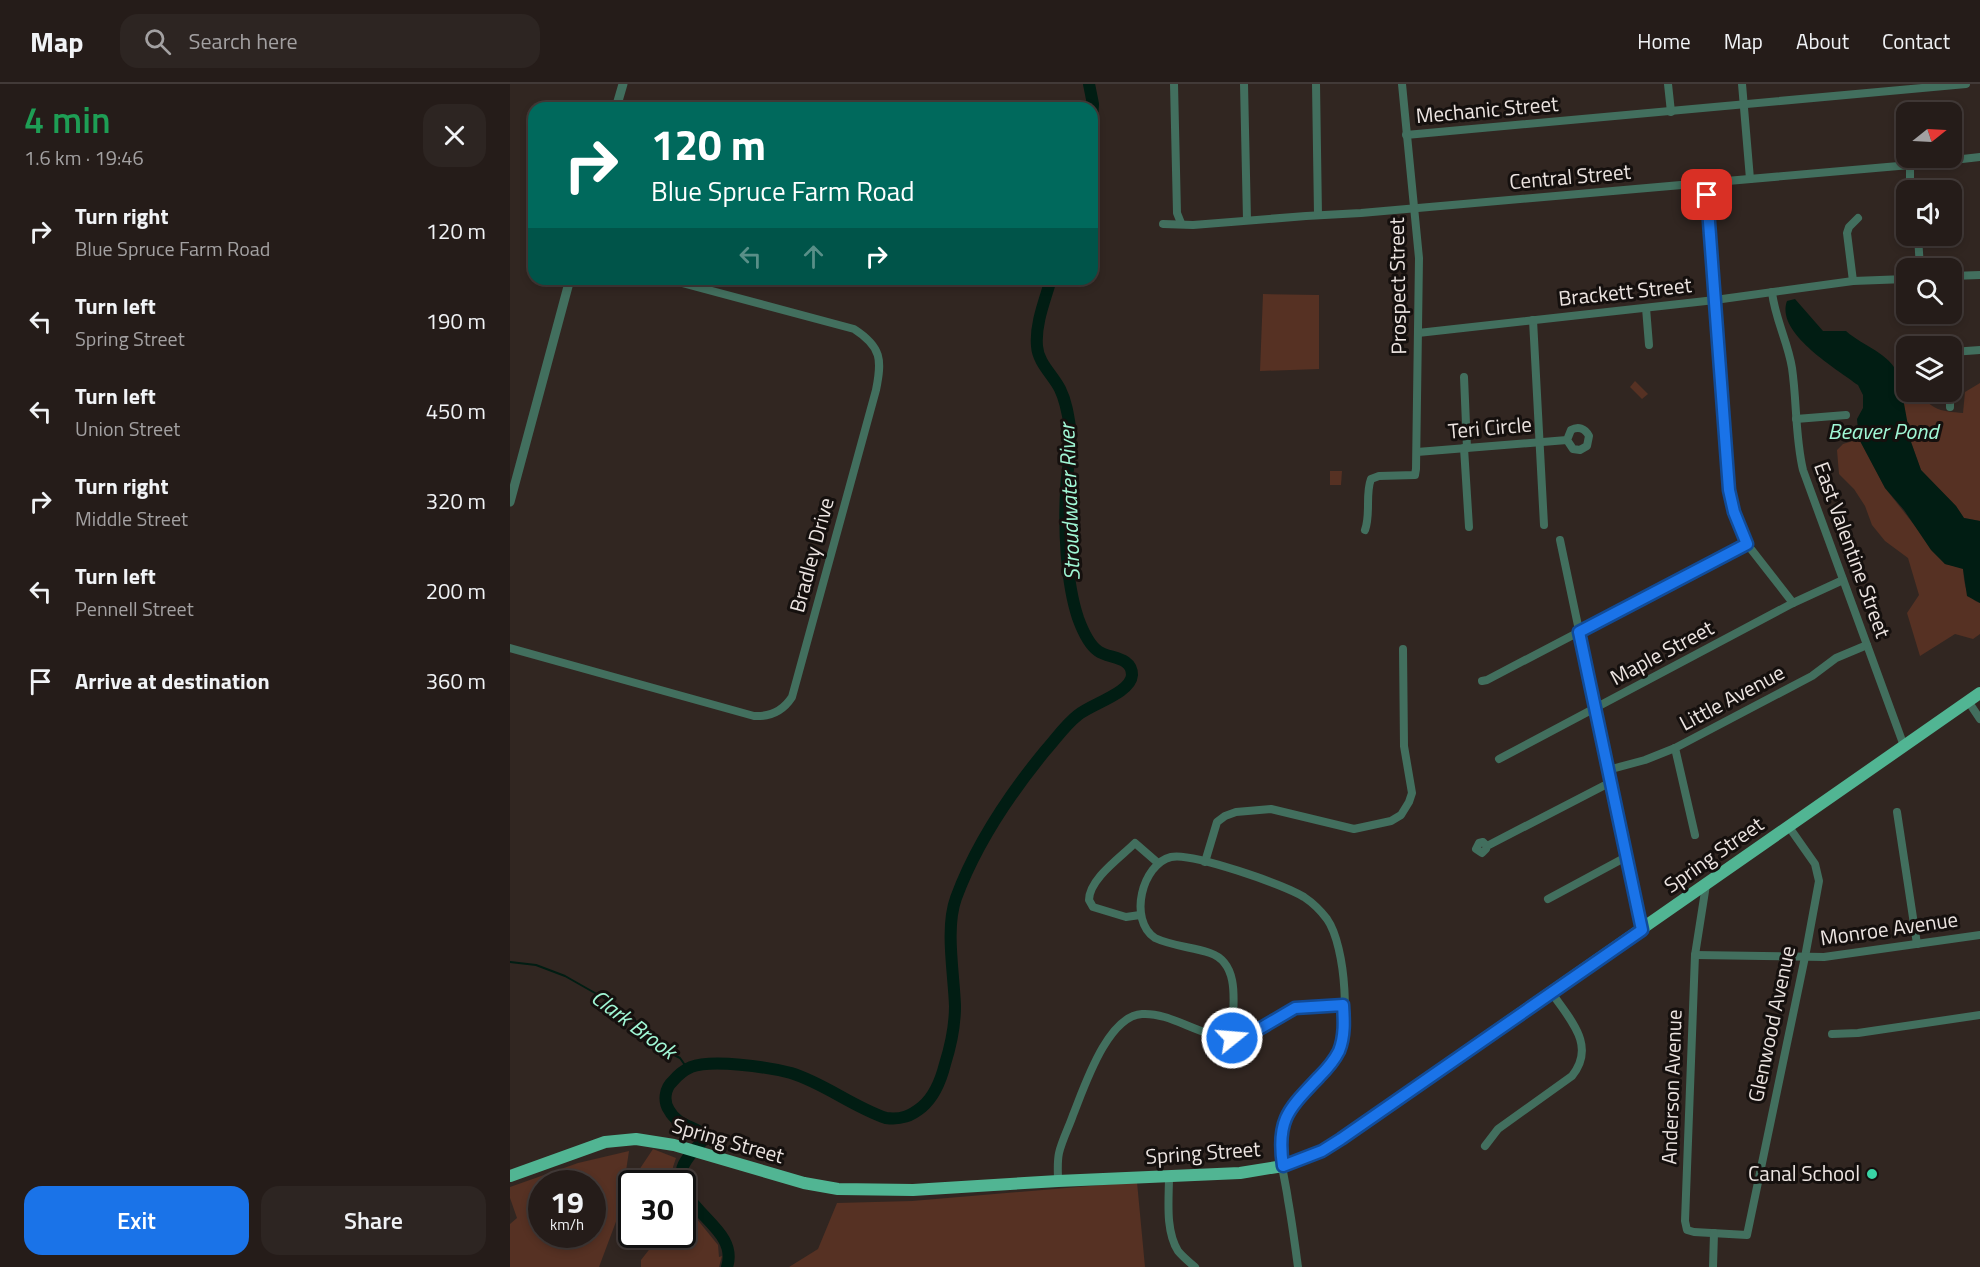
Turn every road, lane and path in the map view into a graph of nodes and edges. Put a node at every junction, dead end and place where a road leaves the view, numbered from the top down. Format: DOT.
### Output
graph roads {
  1 [pos="623,84"];
  2 [pos="1174,84"];
  3 [pos="1244,84"];
  4 [pos="1316,84"];
  5 [pos="1402,84"];
  6 [pos="1668,84"];
  7 [pos="1742,84"];
  8 [pos="1966,84"];
  9 [pos="618,102"];
  10 [pos="1744,106"];
  11 [pos="1671,112"];
  12 [pos="1406,135"];
  13 [pos="1980,157"];
  14 [pos="1962,159"];
  15 [pos="1896,166"];
  16 [pos="1750,179"];
  17 [pos="1706,183"];
  18 [pos="1414,208"];
  19 [pos="1317,215"];
  20 [pos="1858,218"];
  21 [pos="1247,220"];
  22 [pos="1181,223"];
  23 [pos="1163,224"];
  24 [pos="1980,275"];
  25 [pos="1962,276"];
  26 [pos="1896,279"];
  27 [pos="1852,281"];
  28 [pos="568,285"];
  29 [pos="689,285"];
  30 [pos="1772,292"];
  31 [pos="1714,300"];
  32 [pos="1646,308"];
  33 [pos="1533,320"];
  34 [pos="1418,333"];
  35 [pos="1649,345"];
  36 [pos="1980,350"];
  37 [pos="1962,351"];
  38 [pos="1464,376"];
  39 [pos="1950,402"];
  40 [pos="1950,407"];
  41 [pos="1846,415"];
  42 [pos="1796,419"];
  43 [pos="1567,440"];
  44 [pos="1539,442"];
  45 [pos="1465,448"];
  46 [pos="1417,452"];
  47 [pos="510,502"];
  48 [pos="1544,525"];
  49 [pos="1469,527"];
  50 [pos="1365,530"];
  51 [pos="1560,540"];
  52 [pos="1747,544"];
  53 [pos="1843,579"];
  54 [pos="1793,603"];
  55 [pos="1579,632"];
  56 [pos="1867,645"];
  57 [pos="510,648"];
  58 [pos="1403,649"];
  59 [pos="1482,681"];
  60 [pos="1980,693"];
  61 [pos="1968,701"];
  62 [pos="1595,709"];
  63 [pos="1980,719"];
  64 [pos="1904,746"];
  65 [pos="1676,748"];
  66 [pos="1499,759"];
  67 [pos="1608,770"];
  68 [pos="1611,782"];
  69 [pos="1897,812"];
  70 [pos="1789,827"];
  71 [pos="1695,835"];
  72 [pos="1487,846"];
  73 [pos="1626,857"];
  74 [pos="1205,862"];
  75 [pos="1158,863"];
  76 [pos="1706,885"];
  77 [pos="1548,898"];
  78 [pos="1140,915"];
  79 [pos="1642,930"];
  80 [pos="1980,935"];
  81 [pos="1917,944"];
  82 [pos="1695,955"];
  83 [pos="1805,957"];
  84 [pos="1552,993"];
  85 [pos="1343,1005"];
  86 [pos="1980,1015"];
  87 [pos="1832,1034"];
  88 [pos="1232,1038"];
  89 [pos="1485,1146"];
  90 [pos="1283,1166"];
  91 [pos="510,1176"];
  92 [pos="1169,1176"];
  93 [pos="1058,1180"];
  94 [pos="1714,1233"];
  95 [pos="1747,1235"];
  96 [pos="1195,1267"];
  97 [pos="1298,1267"];
  98 [pos="1713,1267"];
  1 -- 9 [label="street"];
  2 -- 22 [label="street"];
  3 -- 21 [label="street"];
  4 -- 19 [label="street"];
  5 -- 12 [label="street, Prospect Street"];
  6 -- 11 [label="street"];
  7 -- 10 [label="street"];
  8 -- 10 [label="street, Mechanic Street"];
  10 -- 11 [label="street, Mechanic Street"];
  10 -- 16 [label="street"];
  11 -- 12 [label="street, Mechanic Street"];
  12 -- 18 [label="street, Prospect Street"];
  13 -- 14 [label="street, Central Street"];
  15 -- 16 [label="street, Central Street"];
  16 -- 17 [label="street, Central Street"];
  17 -- 18 [label="street, Central Street"];
  17 -- 31 [label="street"];
  18 -- 19 [label="street, Central Street"];
  18 -- 34 [label="street, Prospect Street"];
  19 -- 21 [label="street, Central Street"];
  20 -- 27 [label="street"];
  21 -- 22 [label="street, Central Street"];
  22 -- 23 [label="street, Central Street"];
  24 -- 25 [label="street"];
  26 -- 27 [label="street, Brackett Street"];
  27 -- 30 [label="street, Brackett Street"];
  28 -- 47 [label="street"];
  29 -- 57 [label="street, Bradley Drive"];
  30 -- 31 [label="street, Brackett Street"];
  30 -- 42 [label="street, East Valentine Street"];
  31 -- 32 [label="street, Brackett Street"];
  31 -- 52 [label="street"];
  32 -- 33 [label="street, Brackett Street"];
  32 -- 35 [label="street"];
  33 -- 34 [label="street, Brackett Street"];
  33 -- 44 [label="street"];
  34 -- 46 [label="street, Prospect Street"];
  36 -- 37 [label="street"];
  38 -- 45 [label="street"];
  39 -- 40 [label="street"];
  41 -- 42 [label="street"];
  42 -- 53 [label="street, East Valentine Street"];
  43 -- 44 [label="street, Teri Circle"];
  44 -- 45 [label="street, Teri Circle"];
  44 -- 48 [label="street"];
  45 -- 46 [label="street, Teri Circle"];
  45 -- 49 [label="street"];
  46 -- 50 [label="street"];
  51 -- 55 [label="street"];
  52 -- 54 [label="street"];
  52 -- 55 [label="street"];
  53 -- 54 [label="street, Maple Street"];
  53 -- 56 [label="street, East Valentine Street"];
  54 -- 62 [label="street, Maple Street"];
  55 -- 59 [label="street"];
  55 -- 62 [label="street"];
  56 -- 64 [label="street, East Valentine Street"];
  56 -- 65 [label="street, Little Avenue"];
  58 -- 74 [label="street"];
  60 -- 61 [label="main road, Spring Street"];
  61 -- 63 [label="street"];
  61 -- 64 [label="main road, Spring Street"];
  62 -- 66 [label="street, Maple Street"];
  62 -- 67 [label="street"];
  64 -- 70 [label="main road, Spring Street"];
  65 -- 67 [label="street, Little Avenue"];
  65 -- 71 [label="street"];
  67 -- 68 [label="street"];
  68 -- 72 [label="street"];
  68 -- 73 [label="street"];
  69 -- 81 [label="street"];
  70 -- 76 [label="main road, Spring Street"];
  70 -- 83 [label="street, Glenwood Avenue"];
  73 -- 77 [label="street"];
  73 -- 79 [label="street"];
  74 -- 75 [label="street"];
  74 -- 85 [label="street"];
  75 -- 78 [label="street"];
  75 -- 78 [label="street"];
  76 -- 79 [label="main road, Spring Street"];
  76 -- 82 [label="street, Anderson Avenue"];
  78 -- 88 [label="street"];
  79 -- 84 [label="main road, Spring Street"];
  80 -- 81 [label="street, Monroe Avenue"];
  81 -- 83 [label="street, Monroe Avenue"];
  82 -- 83 [label="street, Monroe Avenue"];
  82 -- 94 [label="street, Anderson Avenue"];
  83 -- 95 [label="street, Glenwood Avenue"];
  84 -- 89 [label="street"];
  84 -- 90 [label="main road, Spring Street"];
  85 -- 88 [label="street"];
  85 -- 90 [label="street"];
  86 -- 87 [label="street"];
  88 -- 93 [label="street"];
  90 -- 92 [label="main road, Spring Street"];
  90 -- 97 [label="street"];
  91 -- 93 [label="main road, Spring Street"];
  92 -- 93 [label="main road, Spring Street"];
  92 -- 96 [label="street"];
  94 -- 95 [label="street, Anderson Avenue"];
  94 -- 98 [label="street"];
}
